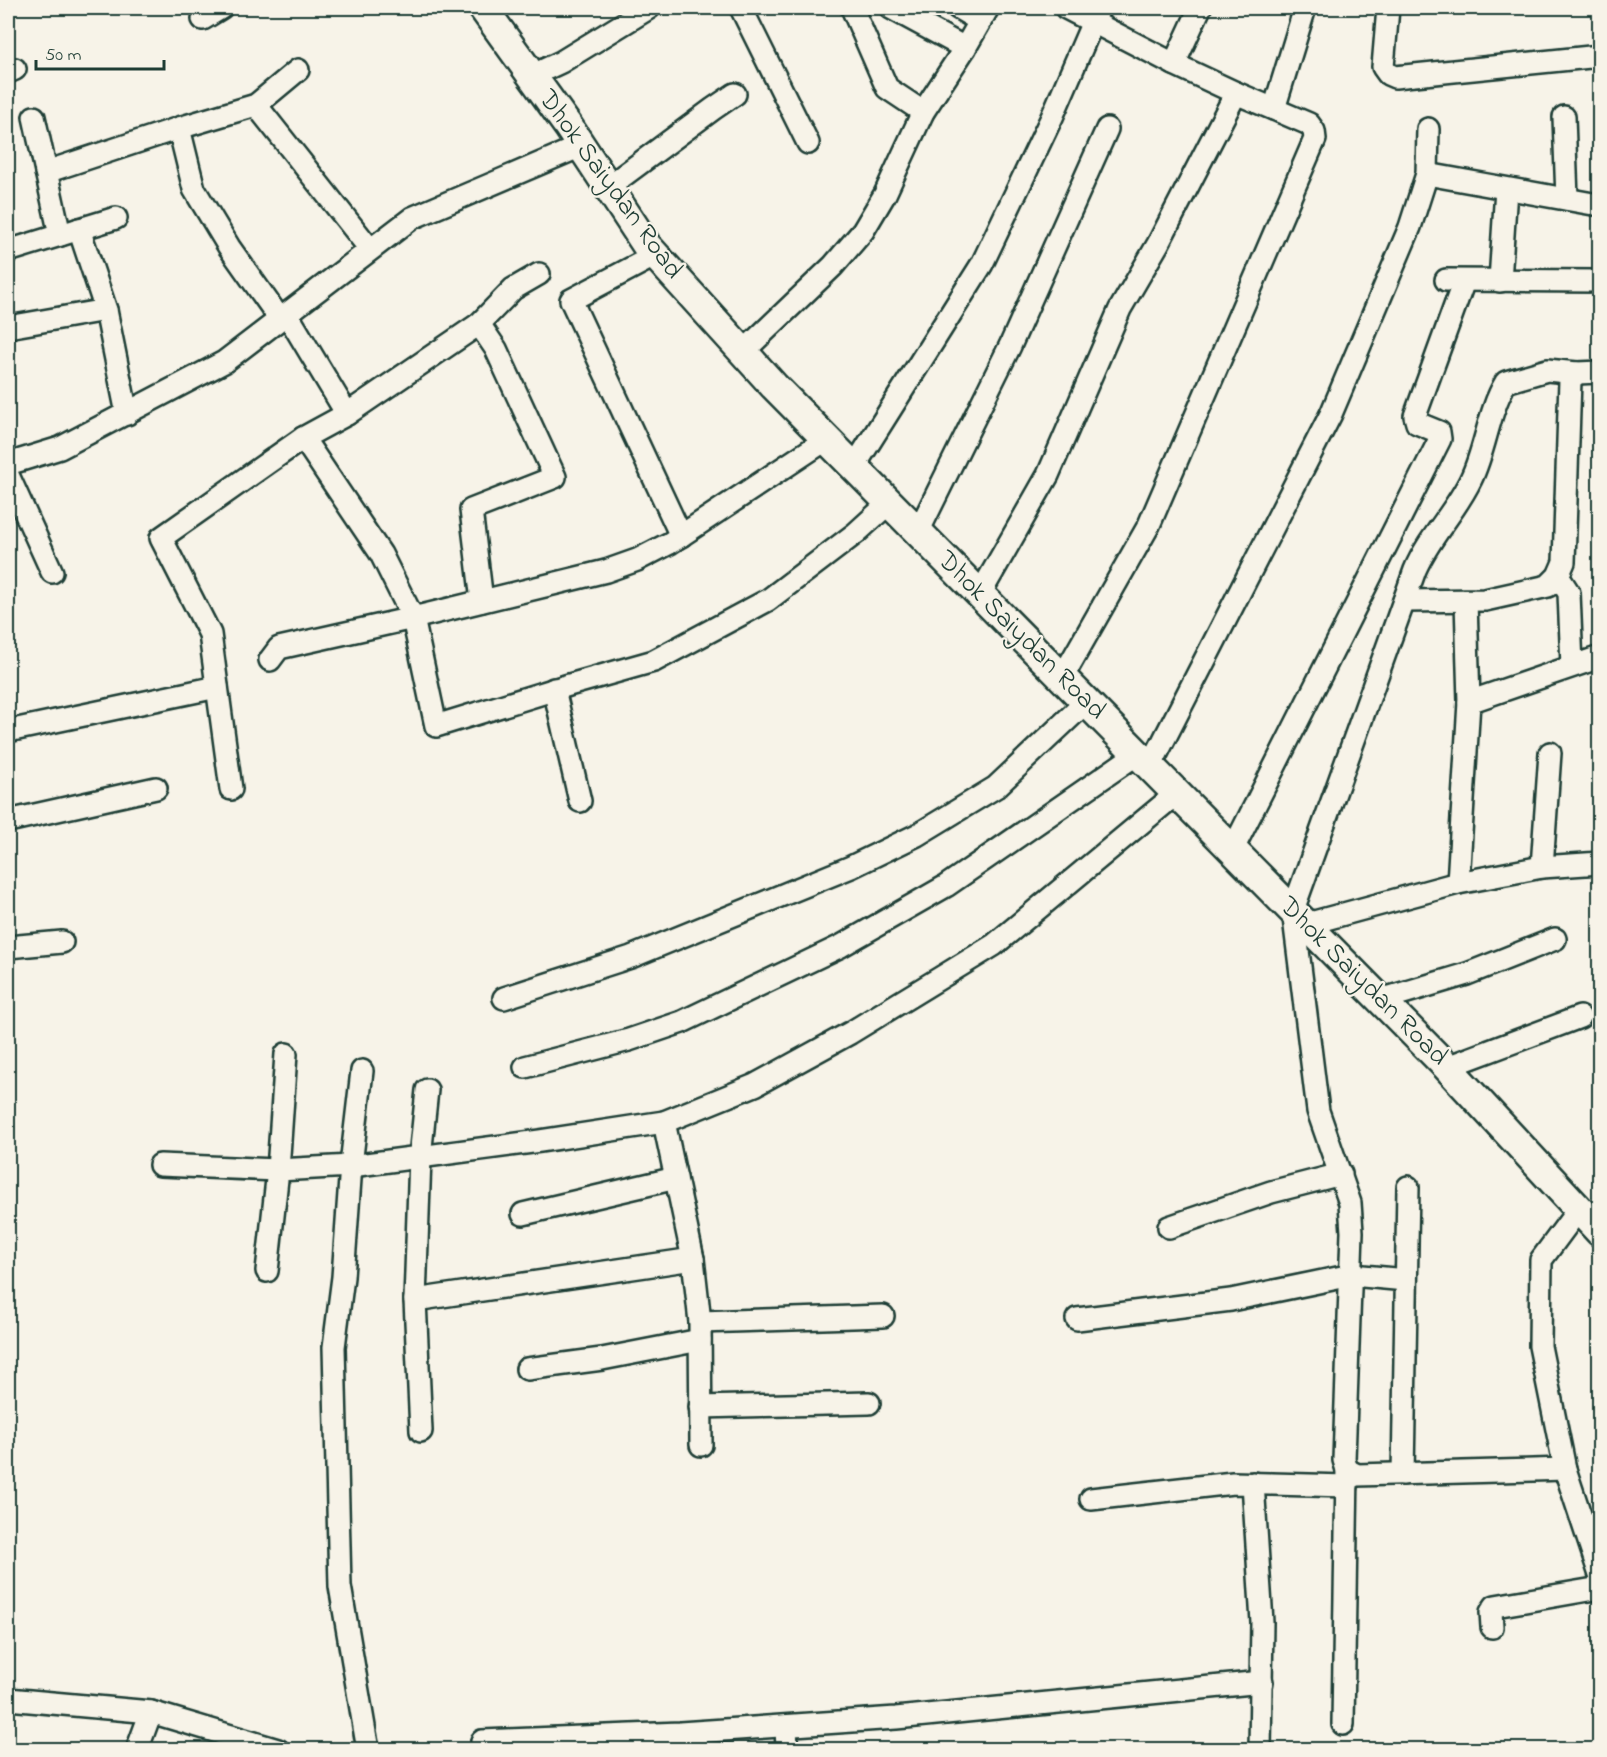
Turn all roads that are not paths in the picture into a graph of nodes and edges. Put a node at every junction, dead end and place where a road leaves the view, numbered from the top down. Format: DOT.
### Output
graph roads {
  1 [pos="221,8"];
  2 [pos="483,8"];
  3 [pos="649,8"];
  4 [pos="741,8"];
  5 [pos="852,8"];
  6 [pos="891,8"];
  7 [pos="958,8"];
  8 [pos="1066,8"];
  9 [pos="1200,8"];
  10 [pos="1305,8"];
  11 [pos="1388,8"];
  12 [pos="984,14"];
  13 [pos="1096,14"];
  14 [pos="203,19"];
  15 [pos="965,48"];
  16 [pos="1599,56"];
  17 [pos="1174,64"];
  18 [pos="297,70"];
  19 [pos="531,76"];
  20 [pos="1236,93"];
  21 [pos="735,94"];
  22 [pos="256,105"];
  23 [pos="1274,109"];
  24 [pos="923,112"];
  25 [pos="34,117"];
  26 [pos="1563,117"];
  27 [pos="179,128"];
  28 [pos="1107,129"];
  29 [pos="1428,129"];
  30 [pos="808,143"];
  31 [pos="581,146"];
  32 [pos="46,172"];
  33 [pos="1427,174"];
  34 [pos="608,187"];
  35 [pos="1506,189"];
  36 [pos="1567,200"];
  37 [pos="1593,204"];
  38 [pos="116,218"];
  39 [pos="69,232"];
  40 [pos="370,249"];
  41 [pos="8,251"];
  42 [pos="656,255"];
  43 [pos="539,274"];
  44 [pos="1500,281"];
  45 [pos="1599,281"];
  46 [pos="106,310"];
  47 [pos="284,317"];
  48 [pos="479,324"];
  49 [pos="8,327"];
  50 [pos="743,352"];
  51 [pos="1599,372"];
  52 [pos="1577,373"];
  53 [pos="127,414"];
  54 [pos="347,414"];
  55 [pos="303,438"];
  56 [pos="827,439"];
  57 [pos="8,464"];
  58 [pos="854,467"];
  59 [pos="8,475"];
  60 [pos="889,502"];
  61 [pos="918,532"];
  62 [pos="681,536"];
  63 [pos="52,572"];
  64 [pos="1558,576"];
  65 [pos="980,594"];
  66 [pos="482,601"];
  67 [pos="1466,601"];
  68 [pos="1404,602"];
  69 [pos="413,618"];
  70 [pos="1599,657"];
  71 [pos="270,660"];
  72 [pos="1572,666"];
  73 [pos="1062,678"];
  74 [pos="217,687"];
  75 [pos="554,689"];
  76 [pos="1086,702"];
  77 [pos="1469,702"];
  78 [pos="8,731"];
  79 [pos="1550,753"];
  80 [pos="1144,760"];
  81 [pos="156,788"];
  82 [pos="231,789"];
  83 [pos="1176,794"];
  84 [pos="580,801"];
  85 [pos="8,821"];
  86 [pos="1232,850"];
  87 [pos="1599,863"];
  88 [pos="1542,867"];
  89 [pos="1458,883"];
  90 [pos="1300,917"];
  91 [pos="1555,939"];
  92 [pos="62,942"];
  93 [pos="8,947"];
  94 [pos="504,998"];
  95 [pos="1380,1000"];
  96 [pos="1580,1017"];
  97 [pos="286,1054"];
  98 [pos="525,1067"];
  99 [pos="1447,1067"];
  100 [pos="362,1071"];
  101 [pos="427,1090"];
  102 [pos="664,1122"];
  103 [pos="420,1157"];
  104 [pos="160,1165"];
  105 [pos="351,1166"];
  106 [pos="278,1170"];
  107 [pos="1341,1174"];
  108 [pos="676,1178"];
  109 [pos="1408,1187"];
  110 [pos="1578,1210"];
  111 [pos="524,1214"];
  112 [pos="1169,1227"];
  113 [pos="1599,1232"];
  114 [pos="693,1259"];
  115 [pos="267,1271"];
  116 [pos="1352,1275"];
  117 [pos="1406,1280"];
  118 [pos="415,1300"];
  119 [pos="883,1316"];
  120 [pos="1077,1319"];
  121 [pos="700,1331"];
  122 [pos="528,1369"];
  123 [pos="869,1403"];
  124 [pos="700,1407"];
  125 [pos="421,1431"];
  126 [pos="701,1445"];
  127 [pos="1565,1468"];
  128 [pos="1403,1474"];
  129 [pos="1347,1478"];
  130 [pos="1253,1483"];
  131 [pos="1091,1499"];
  132 [pos="1599,1575"];
  133 [pos="1599,1588"];
  134 [pos="1492,1627"];
  135 [pos="1262,1682"];
  136 [pos="8,1699"];
  137 [pos="151,1712"];
  138 [pos="1343,1724"];
  139 [pos="786,1726"];
  140 [pos="482,1741"];
  141 [pos="222,1742"];
  142 [pos="136,1749"];
  143 [pos="278,1749"];
  144 [pos="368,1749"];
  145 [pos="787,1749"];
  146 [pos="1260,1749"];
  1 -- 14 [label="street"];
  2 -- 19 [label="main road, Dhok Saiydan Road"];
  3 -- 19 [label="street"];
  4 -- 30 [label="street"];
  5 -- 24 [label="street"];
  6 -- 15 [label="street"];
  7 -- 12 [label="street"];
  8 -- 13 [label="street"];
  9 -- 17 [label="street"];
  10 -- 23 [label="street"];
  11 -- 16 [label="street"];
  12 -- 15 [label="street"];
  13 -- 17 [label="street"];
  13 -- 58 [label="street"];
  15 -- 24 [label="street"];
  17 -- 20 [label="street"];
  18 -- 22 [label="street"];
  19 -- 31 [label="main road, Dhok Saiydan Road"];
  20 -- 23 [label="street"];
  20 -- 65 [label="street"];
  21 -- 34 [label="street"];
  22 -- 27 [label="street"];
  22 -- 40 [label="street"];
  23 -- 73 [label="street"];
  24 -- 50 [label="street"];
  25 -- 32 [label="street"];
  26 -- 36 [label="street"];
  27 -- 32 [label="street"];
  27 -- 47 [label="street"];
  28 -- 61 [label="street"];
  29 -- 33 [label="street"];
  31 -- 34 [label="main road, Dhok Saiydan Road"];
  31 -- 40 [label="street"];
  32 -- 39 [label="street"];
  33 -- 35 [label="street"];
  33 -- 80 [label="street"];
  34 -- 42 [label="main road, Dhok Saiydan Road"];
  35 -- 36 [label="street"];
  35 -- 44 [label="street"];
  36 -- 37 [label="street"];
  38 -- 39 [label="street"];
  39 -- 41 [label="street"];
  39 -- 46 [label="street"];
  40 -- 47 [label="street"];
  42 -- 50 [label="main road, Dhok Saiydan Road"];
  42 -- 62 [label="street"];
  43 -- 48 [label="street"];
  44 -- 45 [label="street"];
  44 -- 86 [label="street"];
  46 -- 49 [label="street"];
  46 -- 53 [label="street"];
  47 -- 53 [label="street"];
  47 -- 54 [label="street"];
  48 -- 54 [label="street"];
  48 -- 66 [label="street"];
  50 -- 56 [label="main road, Dhok Saiydan Road"];
  51 -- 52 [label="street"];
  52 -- 64 [label="street"];
  52 -- 68 [label="street"];
  53 -- 57 [label="street"];
  54 -- 55 [label="street"];
  55 -- 69 [label="street"];
  55 -- 74 [label="street"];
  56 -- 58 [label="main road, Dhok Saiydan Road"];
  56 -- 62 [label="street"];
  58 -- 60 [label="main road, Dhok Saiydan Road"];
  59 -- 63 [label="street"];
  60 -- 61 [label="main road, Dhok Saiydan Road"];
  60 -- 75 [label="street"];
  61 -- 65 [label="main road, Dhok Saiydan Road"];
  62 -- 66 [label="street"];
  64 -- 67 [label="street"];
  64 -- 72 [label="street"];
  65 -- 73 [label="main road, Dhok Saiydan Road"];
  66 -- 69 [label="street"];
  67 -- 68 [label="street"];
  67 -- 77 [label="street"];
  68 -- 90 [label="street"];
  69 -- 71 [label="street"];
  69 -- 75 [label="street"];
  70 -- 72 [label="street"];
  72 -- 77 [label="street"];
  73 -- 76 [label="main road, Dhok Saiydan Road"];
  74 -- 78 [label="street"];
  74 -- 82 [label="street"];
  75 -- 84 [label="street"];
  76 -- 80 [label="main road, Dhok Saiydan Road"];
  76 -- 94 [label="street"];
  77 -- 89 [label="street"];
  79 -- 88 [label="street"];
  80 -- 83 [label="main road, Dhok Saiydan Road"];
  80 -- 98 [label="street"];
  81 -- 85 [label="street"];
  83 -- 86 [label="main road, Dhok Saiydan Road"];
  83 -- 102 [label="street"];
  86 -- 90 [label="main road, Dhok Saiydan Road"];
  87 -- 88 [label="street"];
  88 -- 89 [label="street"];
  89 -- 90 [label="street"];
  90 -- 95 [label="main road, Dhok Saiydan Road"];
  90 -- 107 [label="street"];
  91 -- 95 [label="street"];
  92 -- 93 [label="street"];
  95 -- 99 [label="main road, Dhok Saiydan Road"];
  96 -- 99 [label="street"];
  97 -- 106 [label="street"];
  99 -- 110 [label="main road, Dhok Saiydan Road"];
  100 -- 105 [label="street"];
  101 -- 103 [label="street"];
  102 -- 103 [label="street"];
  102 -- 108 [label="street"];
  103 -- 105 [label="street"];
  103 -- 118 [label="street"];
  104 -- 106 [label="street"];
  105 -- 106 [label="street"];
  105 -- 144 [label="street"];
  106 -- 115 [label="street"];
  107 -- 112 [label="street"];
  107 -- 116 [label="street"];
  108 -- 111 [label="street"];
  108 -- 114 [label="street"];
  109 -- 117 [label="street"];
  110 -- 113 [label="main road, Dhok Saiydan Road"];
  110 -- 127 [label="street"];
  114 -- 118 [label="street"];
  114 -- 121 [label="street"];
  116 -- 117 [label="street"];
  116 -- 120 [label="street"];
  116 -- 129 [label="street"];
  117 -- 128 [label="street"];
  118 -- 125 [label="street"];
  119 -- 121 [label="street"];
  121 -- 122 [label="street"];
  121 -- 124 [label="street"];
  123 -- 124 [label="street"];
  124 -- 126 [label="street"];
  127 -- 128 [label="street"];
  127 -- 132 [label="street"];
  128 -- 129 [label="street"];
  129 -- 130 [label="street"];
  129 -- 138 [label="street"];
  130 -- 131 [label="street"];
  130 -- 135 [label="street"];
  133 -- 134 [label="street"];
  135 -- 139 [label="street"];
  135 -- 146 [label="street"];
  136 -- 137 [label="street"];
  137 -- 141 [label="street"];
  137 -- 142 [label="street"];
  139 -- 140 [label="street"];
  139 -- 145 [label="street"];
  141 -- 143 [label="street"];
}
